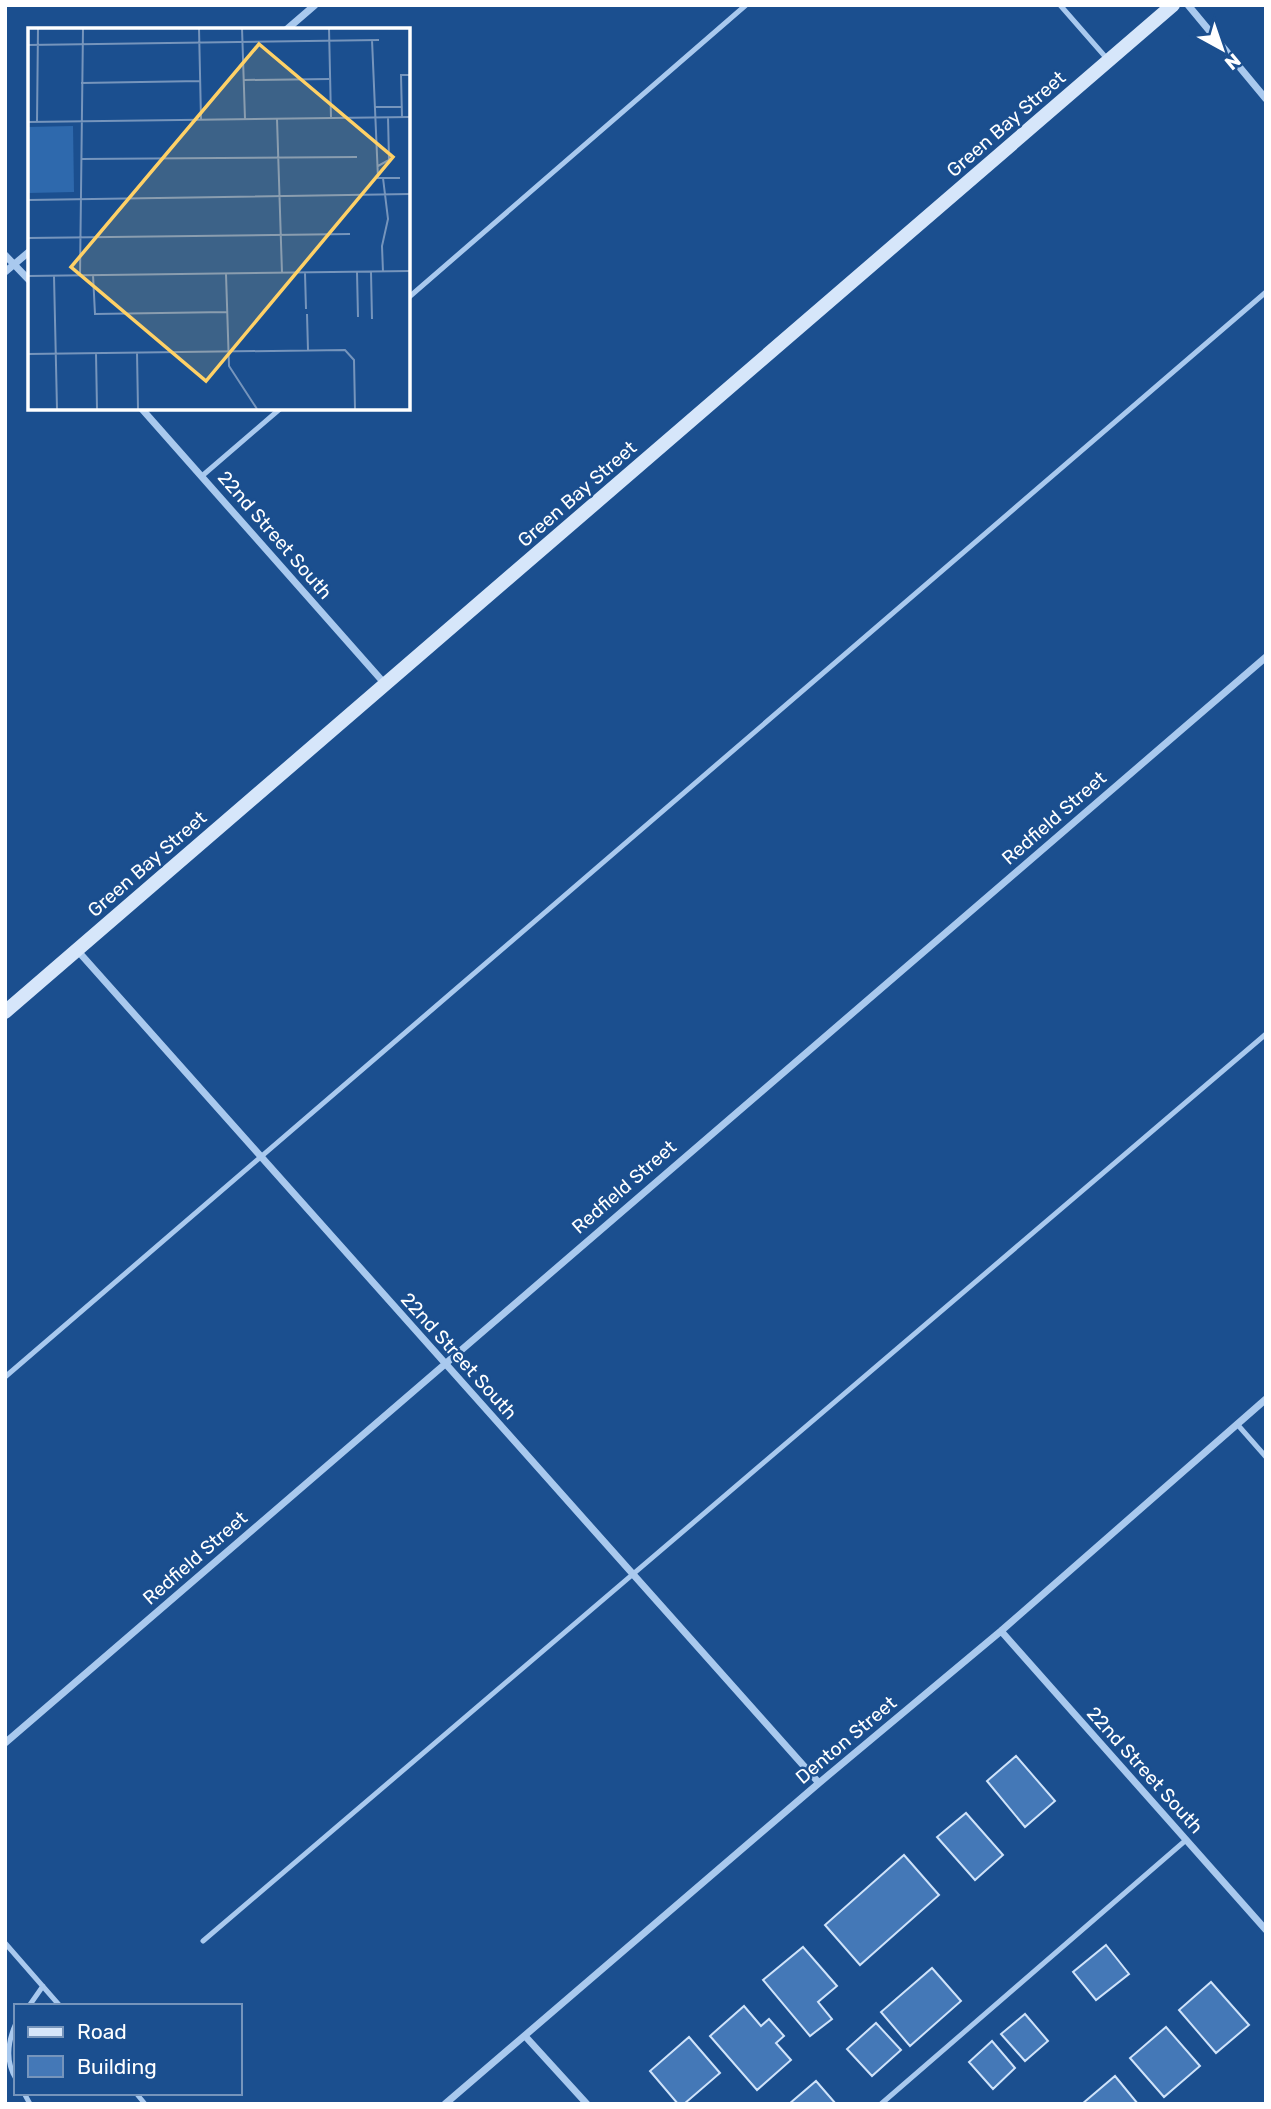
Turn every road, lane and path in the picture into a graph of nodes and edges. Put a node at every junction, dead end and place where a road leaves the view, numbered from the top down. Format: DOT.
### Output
graph roads {
  1 [pos="315,5"];
  2 [pos="746,5"];
  3 [pos="1060,5"];
  4 [pos="1174,5"];
  5 [pos="1188,5"];
  6 [pos="288,28"];
  7 [pos="1109,61"];
  8 [pos="1266,99"];
  9 [pos="28,253"];
  10 [pos="5,255"];
  11 [pos="15,264"];
  12 [pos="5,272"];
  13 [pos="28,279"];
  14 [pos="1266,292"];
  15 [pos="410,296"];
  16 [pos="143,410"];
  17 [pos="279,410"];
  18 [pos="202,477"];
  19 [pos="1266,657"];
  20 [pos="385,684"];
  21 [pos="77,949"];
  22 [pos="5,1012"];
  23 [pos="1266,1034"];
  24 [pos="262,1158"];
  25 [pos="444,1363"];
  26 [pos="5,1377"];
  27 [pos="1266,1399"];
  28 [pos="1237,1424"];
  29 [pos="1266,1457"];
  30 [pos="633,1575"];
  31 [pos="1001,1631"];
  32 [pos="5,1743"];
  33 [pos="819,1783"];
  34 [pos="1186,1840"];
  35 [pos="1266,1930"];
  36 [pos="204,1941"];
  37 [pos="5,1943"];
  38 [pos="43,1986"];
  39 [pos="30,2004"];
  40 [pos="58,2004"];
  41 [pos="14,2029"];
  42 [pos="525,2036"];
  43 [pos="14,2076"];
  44 [pos="445,2104"];
  45 [pos="587,2104"];
  46 [pos="880,2104"];
  1 -- 6 [label="street"];
  2 -- 15 [label="lane"];
  3 -- 7 [label="lane"];
  4 -- 7 [label="street, Green Bay Street"];
  5 -- 8 [label="street"];
  7 -- 20 [label="street, Green Bay Street"];
  9 -- 11 [label="street"];
  10 -- 11 [label="street"];
  11 -- 12 [label="street"];
  11 -- 13 [label="street"];
  14 -- 24 [label="lane"];
  16 -- 18 [label="street, 22nd Street South"];
  17 -- 18 [label="lane"];
  18 -- 20 [label="street, 22nd Street South"];
  19 -- 25 [label="street, Redfield Street"];
  20 -- 21 [label="street, Green Bay Street"];
  21 -- 22 [label="street, Green Bay Street"];
  21 -- 24 [label="street, 22nd Street South"];
  23 -- 30 [label="lane"];
  24 -- 25 [label="street, 22nd Street South"];
  24 -- 26 [label="lane"];
  25 -- 30 [label="street, 22nd Street South"];
  25 -- 32 [label="street, Redfield Street"];
  27 -- 28 [label="street, Denton Street"];
  28 -- 29 [label="lane"];
  28 -- 31 [label="street, Denton Street"];
  30 -- 33 [label="street, 22nd Street South"];
  30 -- 36 [label="lane"];
  31 -- 33 [label="street, Denton Street"];
  31 -- 34 [label="street, 22nd Street South"];
  33 -- 42 [label="street, Denton Street"];
  34 -- 35 [label="street, 22nd Street South"];
  34 -- 46 [label="lane"];
  37 -- 38 [label="lane"];
  38 -- 39 [label="lane"];
  38 -- 40 [label="lane"];
  41 -- 43 [label="lane"];
  42 -- 44 [label="street, Denton Street"];
  42 -- 45 [label="street"];
}
